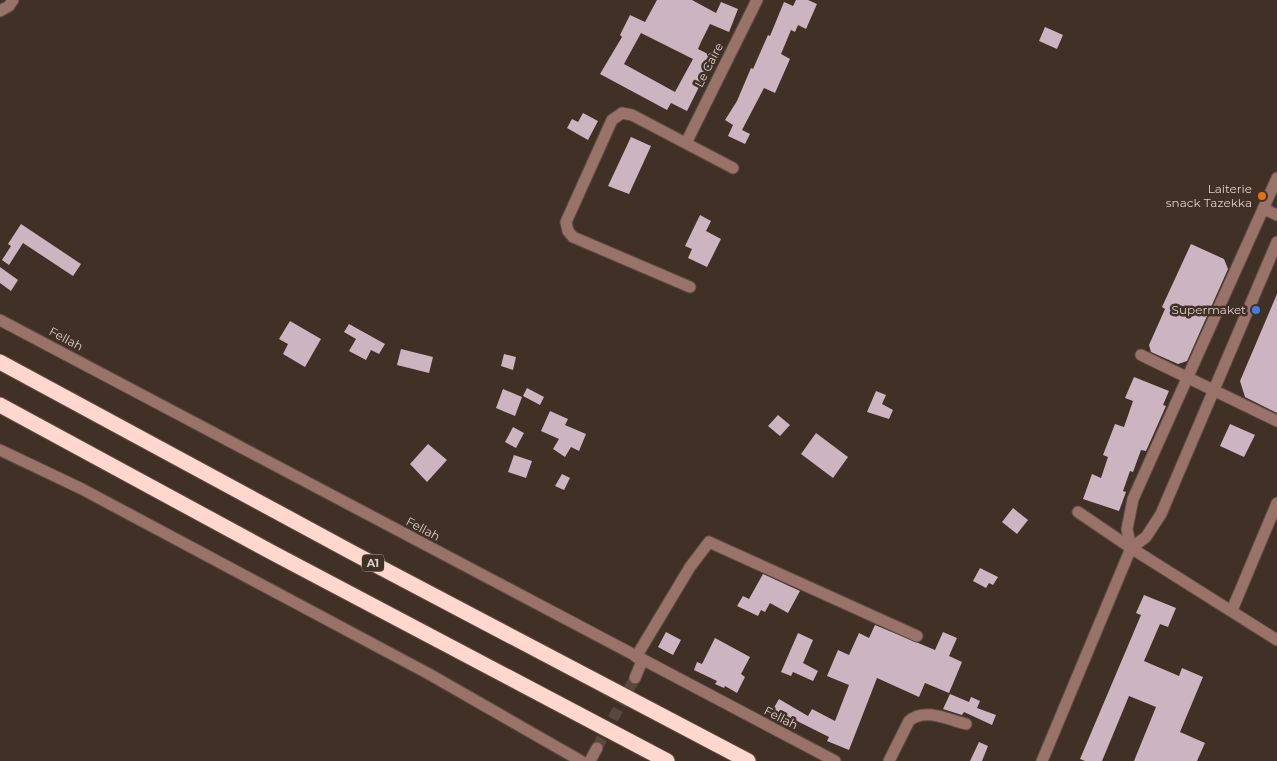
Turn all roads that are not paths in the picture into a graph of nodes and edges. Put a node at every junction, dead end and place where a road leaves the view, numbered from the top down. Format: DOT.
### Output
graph roads {
  1 [pos="13,0"];
  2 [pos="757,0"];
  3 [pos="0,11"];
  4 [pos="686,143"];
  5 [pos="733,168"];
  6 [pos="1277,178"];
  7 [pos="1264,209"];
  8 [pos="1277,215"];
  9 [pos="1277,242"];
  10 [pos="690,287"];
  11 [pos="0,320"];
  12 [pos="1140,355"];
  13 [pos="0,362"];
  14 [pos="1189,378"];
  15 [pos="1213,390"];
  16 [pos="0,405"];
  17 [pos="1277,420"];
  18 [pos="0,450"];
  19 [pos="1277,503"];
  20 [pos="1078,512"];
  21 [pos="1132,548"];
  22 [pos="1232,610"];
  23 [pos="917,636"];
  24 [pos="1277,640"];
  25 [pos="639,659"];
  26 [pos="635,678"];
  27 [pos="966,724"];
  28 [pos="597,748"];
  29 [pos="581,761"];
  30 [pos="590,761"];
  31 [pos="667,761"];
  32 [pos="748,761"];
  33 [pos="834,761"];
  34 [pos="889,761"];
  35 [pos="1042,761"];
  1 -- 3 [label="street"];
  2 -- 4 [label="street, Le Caire"];
  4 -- 5 [label="street"];
  4 -- 10 [label="street"];
  6 -- 7 [label="street"];
  7 -- 8 [label="street"];
  7 -- 14 [label="street"];
  9 -- 15 [label="street"];
  11 -- 25 [label="street, Fellah"];
  12 -- 14 [label="street"];
  13 -- 32 [label="highway, A1"];
  14 -- 15 [label="street"];
  14 -- 21 [label="street"];
  15 -- 17 [label="street"];
  15 -- 21 [label="street"];
  16 -- 31 [label="highway"];
  18 -- 29 [label="street"];
  19 -- 22 [label="street"];
  20 -- 21 [label="street"];
  21 -- 22 [label="street"];
  21 -- 35 [label="street"];
  22 -- 24 [label="street"];
  23 -- 25 [label="street"];
  25 -- 26 [label="street"];
  25 -- 33 [label="street, Fellah"];
  27 -- 34 [label="street"];
  28 -- 30 [label="street"];
}
